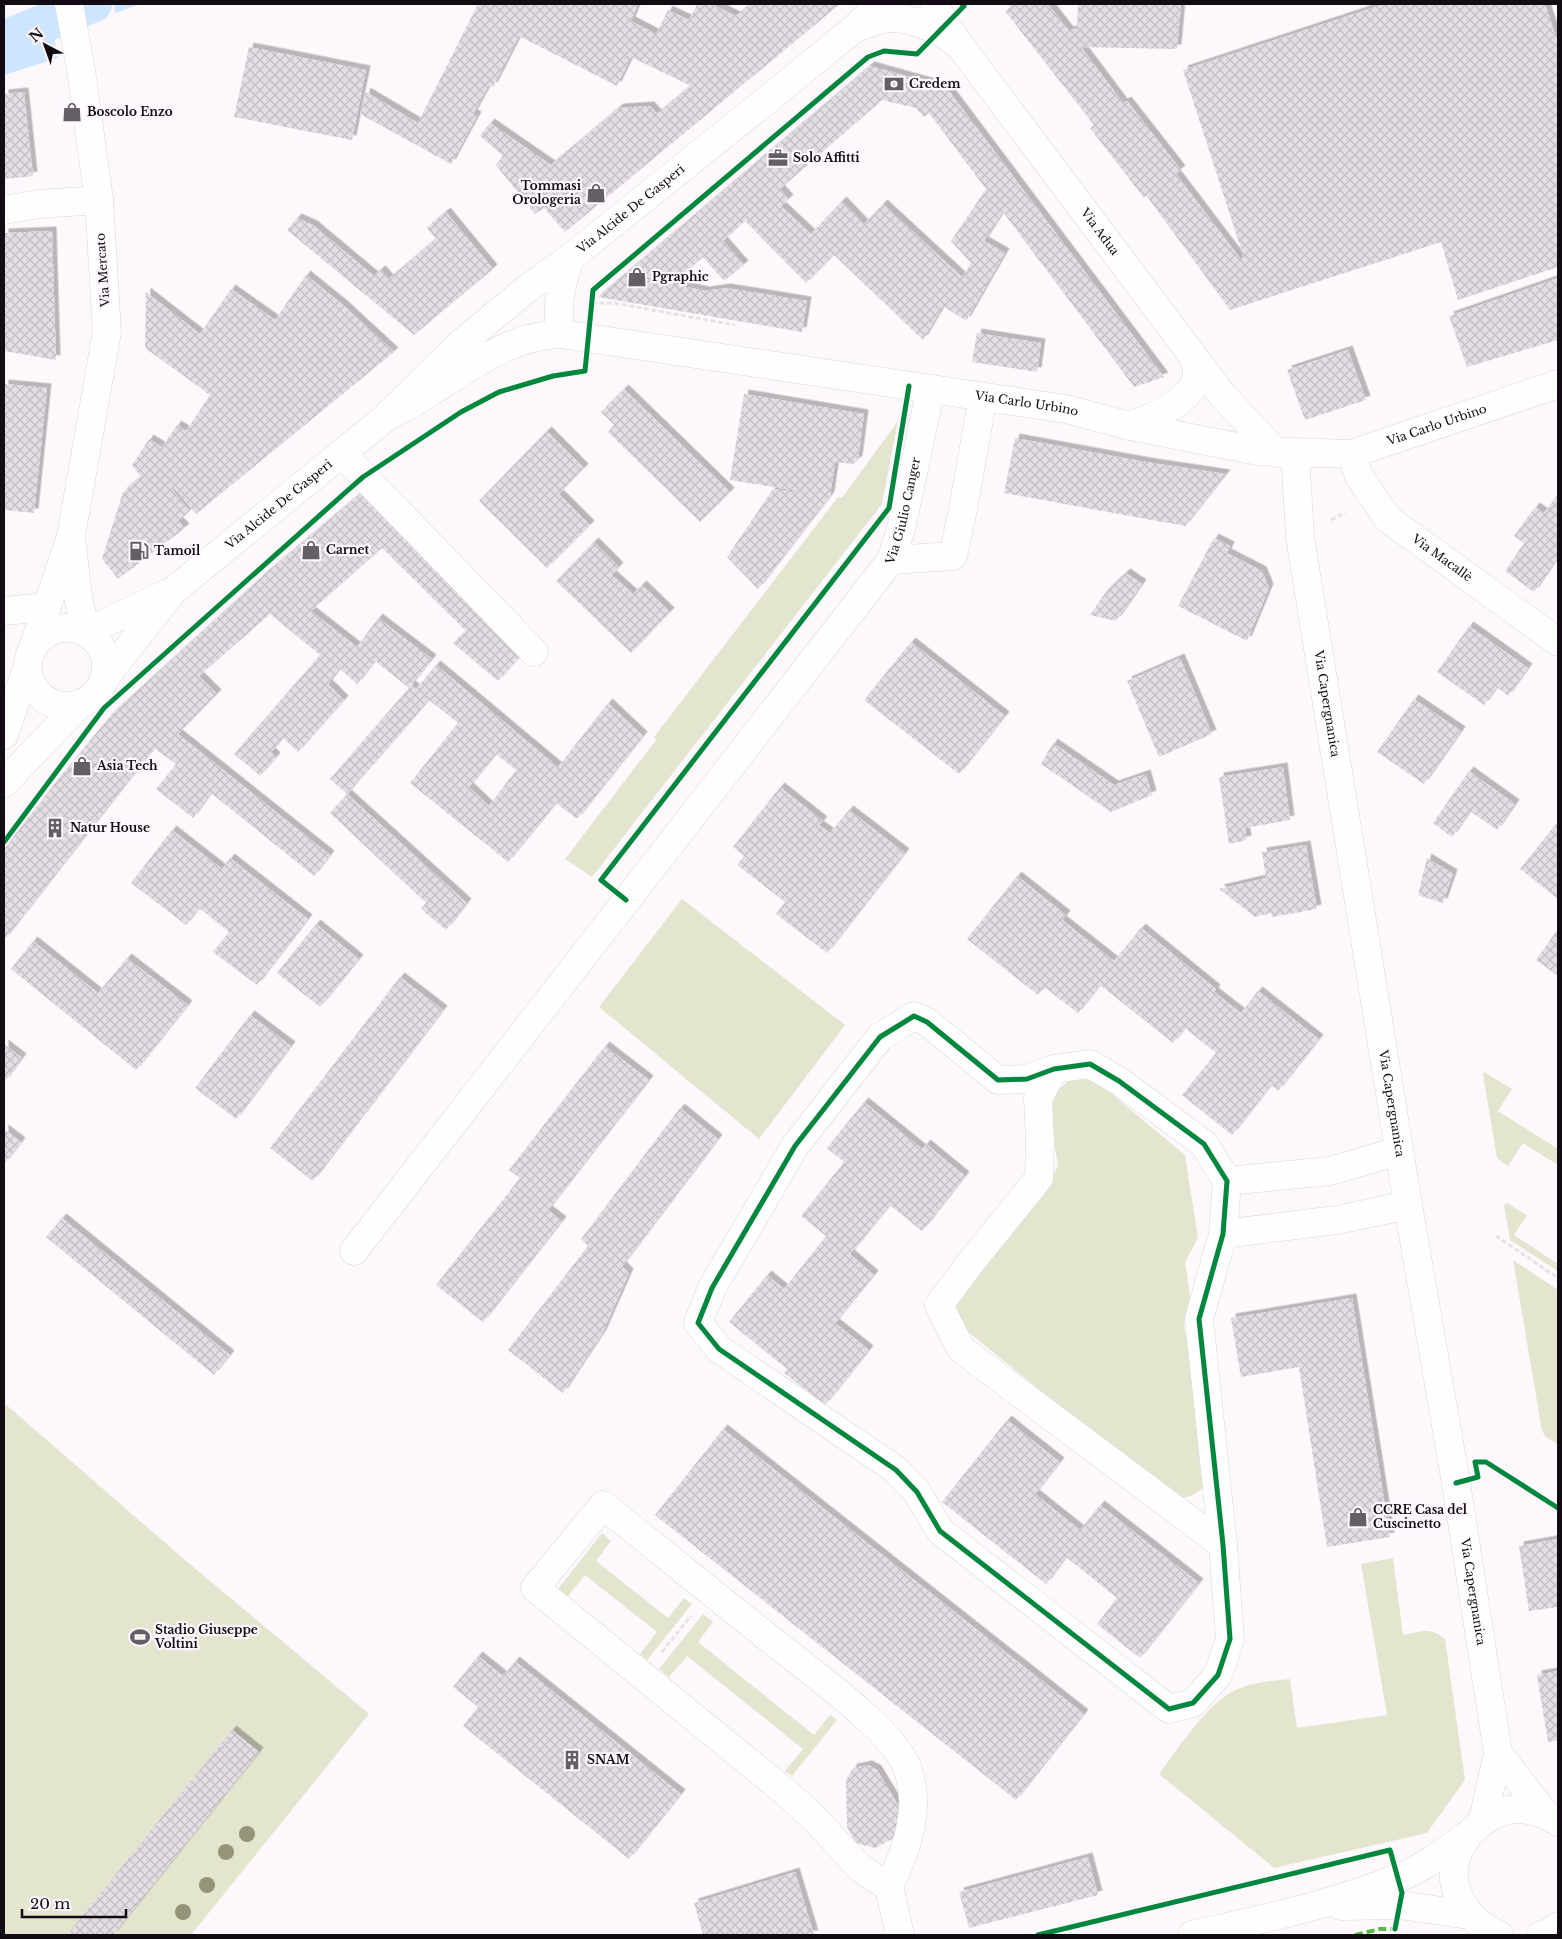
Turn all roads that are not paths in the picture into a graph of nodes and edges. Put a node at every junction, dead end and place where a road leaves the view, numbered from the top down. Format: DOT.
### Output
graph roads {
  1 [pos="69,4"];
  2 [pos="880,4"];
  3 [pos="934,4"];
  4 [pos="855,28"];
  5 [pos="960,47"];
  6 [pos="99,200"];
  7 [pos="4,210"];
  8 [pos="570,258"];
  9 [pos="561,334"];
  10 [pos="1193,357"];
  11 [pos="1558,384"];
  12 [pos="930,389"];
  13 [pos="984,397"];
  14 [pos="385,418"];
  15 [pos="1130,426"];
  16 [pos="1286,453"];
  17 [pos="342,454"];
  18 [pos="1351,454"];
  19 [pos="71,536"];
  20 [pos="892,560"];
  21 [pos="173,591"];
  22 [pos="47,607"];
  23 [pos="4,611"];
  24 [pos="86,632"];
  25 [pos="1558,642"];
  26 [pos="534,652"];
  27 [pos="30,656"];
  28 [pos="106,676"];
  29 [pos="80,705"];
  30 [pos="4,734"];
  31 [pos="4,782"];
  32 [pos="1054,1069"];
  33 [pos="1399,1151"];
  34 [pos="1227,1181"];
  35 [pos="1408,1205"];
  36 [pos="1223,1234"];
  37 [pos="354,1251"];
  38 [pos="1223,1545"];
  39 [pos="1498,1754"];
  40 [pos="1552,1818"];
  41 [pos="1476,1828"];
  42 [pos="889,1887"];
  43 [pos="1317,1906"];
  44 [pos="1558,1926"];
  45 [pos="1486,1929"];
  46 [pos="900,1935"];
  47 [pos="1192,1935"];
  48 [pos="1541,1935"];
  1 -- 6 [label="street, Via Mercato"];
  2 -- 4 [label="street, Via Alcide De Gasperi"];
  3 -- 5 [label="street, Via Adua"];
  4 -- 5 [label="street"];
  4 -- 8 [label="street, Via Alcide De Gasperi"];
  5 -- 10 [label="street, Via Adua"];
  6 -- 7 [label="street"];
  6 -- 19 [label="street, Via Mercato"];
  8 -- 9 [label="street"];
  8 -- 14 [label="street, Via Alcide De Gasperi"];
  9 -- 12 [label="street, Via Carlo Urbino"];
  9 -- 14 [label="street, Via Alcide De Gasperi"];
  10 -- 15 [label="street"];
  10 -- 16 [label="street, Via Adua"];
  11 -- 18 [label="street, Via Carlo Urbino"];
  12 -- 13 [label="street, Via Carlo Urbino"];
  12 -- 20 [label="street, Via Giulio Canger"];
  13 -- 15 [label="street, Via Carlo Urbino"];
  13 -- 20 [label="street, Via Giulio Canger"];
  14 -- 17 [label="street, Via Alcide De Gasperi"];
  15 -- 16 [label="street, Via Carlo Urbino"];
  16 -- 18 [label="street, Via Carlo Urbino"];
  16 -- 33 [label="street, Via Capergnanica"];
  17 -- 21 [label="street, Via Alcide De Gasperi"];
  17 -- 26 [label="street"];
  18 -- 25 [label="street, Via Macallè"];
  19 -- 22 [label="street, Via Mercato"];
  19 -- 24 [label="street, Via Mercato"];
  20 -- 37 [label="street"];
  21 -- 24 [label="street, Via Alcide De Gasperi"];
  21 -- 28 [label="street, Via Alcide De Gasperi"];
  22 -- 23 [label="street"];
  22 -- 27 [label="street, Via Mercato"];
  24 -- 27 [label="street"];
  24 -- 28 [label="street"];
  27 -- 29 [label="street"];
  27 -- 30 [label="street"];
  28 -- 29 [label="street"];
  29 -- 31 [label="street"];
  32 -- 34 [label="street"];
  32 -- 38 [label="street"];
  32 -- 38 [label="street"];
  33 -- 34 [label="street"];
  33 -- 35 [label="street, Via Capergnanica"];
  34 -- 36 [label="street"];
  35 -- 36 [label="street"];
  35 -- 39 [label="street, Via Capergnanica"];
  36 -- 38 [label="street"];
  39 -- 40 [label="street, Via Capergnanica"];
  39 -- 41 [label="street, Via Capergnanica"];
  40 -- 41 [label="street"];
  41 -- 43 [label="street"];
  41 -- 45 [label="street, Via Capergnanica"];
  42 -- 42 [label="street"];
  42 -- 46 [label="street"];
  43 -- 45 [label="street"];
  43 -- 47 [label="street"];
  44 -- 48 [label="street"];
}
